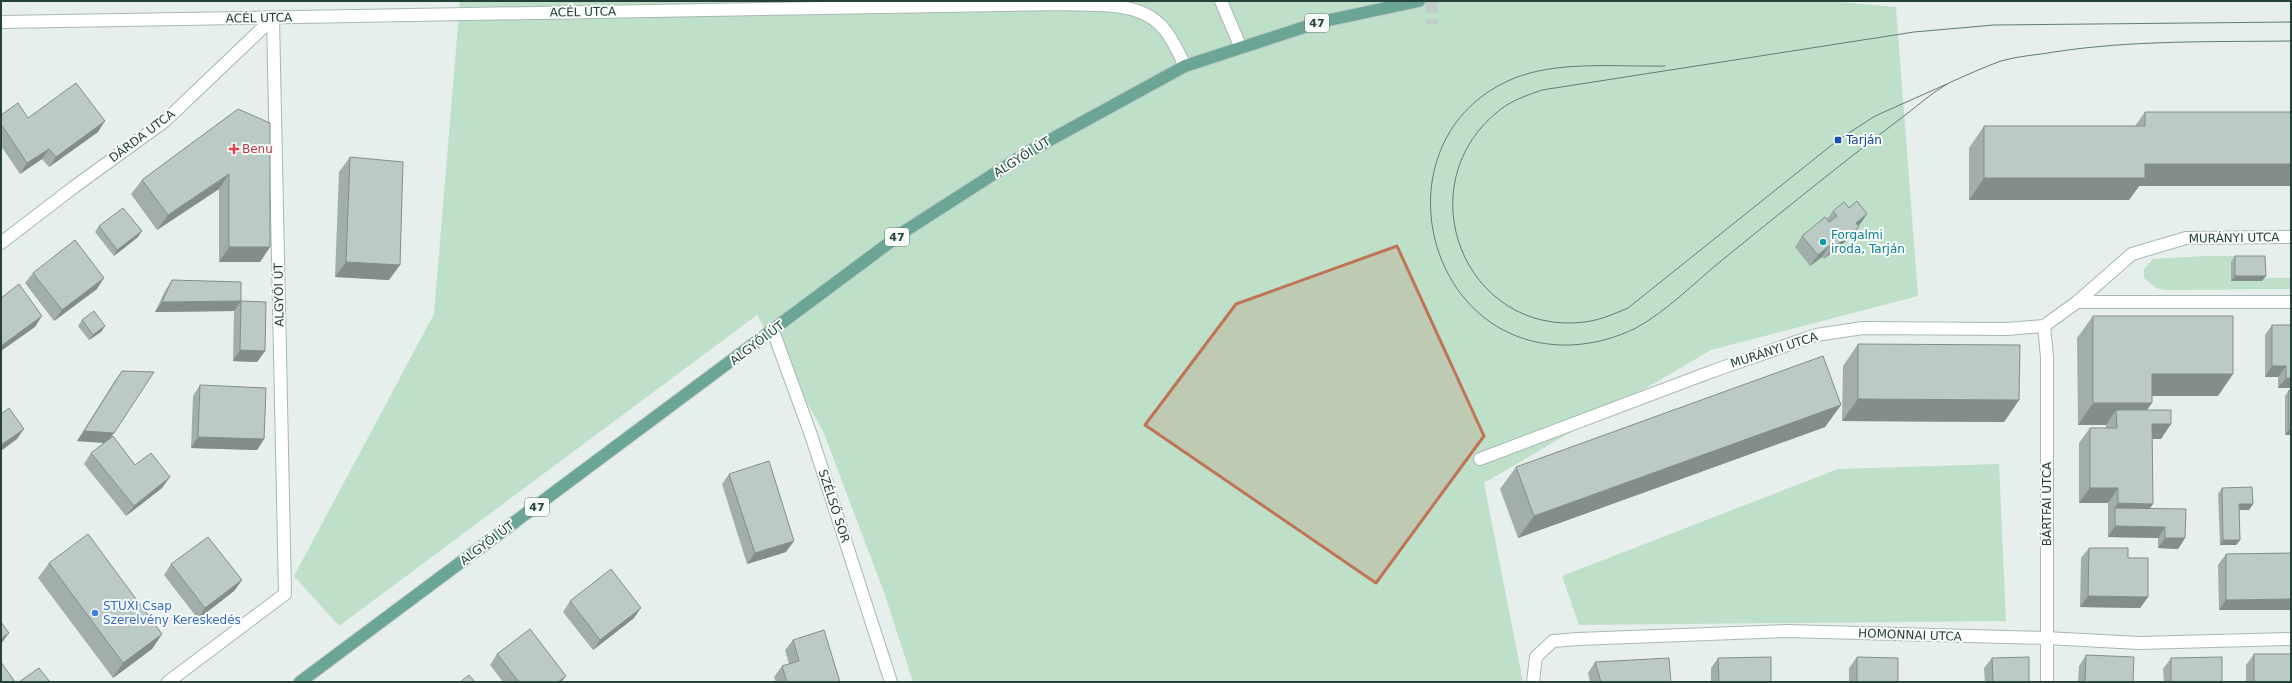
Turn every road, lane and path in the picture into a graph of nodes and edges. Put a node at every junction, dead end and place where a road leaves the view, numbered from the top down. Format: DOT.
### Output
graph roads {
  1 [pos="1221,1"];
  2 [pos="1419,1"];
  3 [pos="747,5"];
  4 [pos="273,18"];
  5 [pos="1,22"];
  6 [pos="1241,48"];
  7 [pos="1185,66"];
  8 [pos="2291,237"];
  9 [pos="1,243"];
  10 [pos="2077,302"];
  11 [pos="2291,302"];
  12 [pos="2044,326"];
  13 [pos="773,331"];
  14 [pos="1480,459"];
  15 [pos="2046,638"];
  16 [pos="2291,639"];
  17 [pos="168,682"];
  18 [pos="300,682"];
  19 [pos="891,682"];
  20 [pos="1533,682"];
  21 [pos="2047,682"];
  1 -- 6 [label="street"];
  2 -- 6 [label="main road, 47"];
  3 -- 4 [label="street, ACÉL UTCA"];
  3 -- 7 [label="street, ACÉL UTCA"];
  4 -- 5 [label="street, ACÉL UTCA"];
  4 -- 9 [label="street, DÁRDA UTCA"];
  4 -- 17 [label="street, ALGYŐI ÚT"];
  6 -- 7 [label="main road, ALGYŐI ÚT / 47"];
  7 -- 13 [label="main road, ALGYŐI ÚT / 47"];
  8 -- 10 [label="street, MURÁNYI UTCA"];
  10 -- 11 [label="street"];
  10 -- 12 [label="street, MURÁNYI UTCA"];
  12 -- 14 [label="street, MURÁNYI UTCA"];
  12 -- 15 [label="street, BÁRTFAI UTCA"];
  13 -- 18 [label="main road, ALGYŐI ÚT / 47"];
  13 -- 19 [label="street, SZÉLSŐ SOR"];
  15 -- 16 [label="street, HOMONNAI UTCA"];
  15 -- 20 [label="street, HOMONNAI UTCA"];
  15 -- 21 [label="street, BÁRTFAI UTCA"];
}
